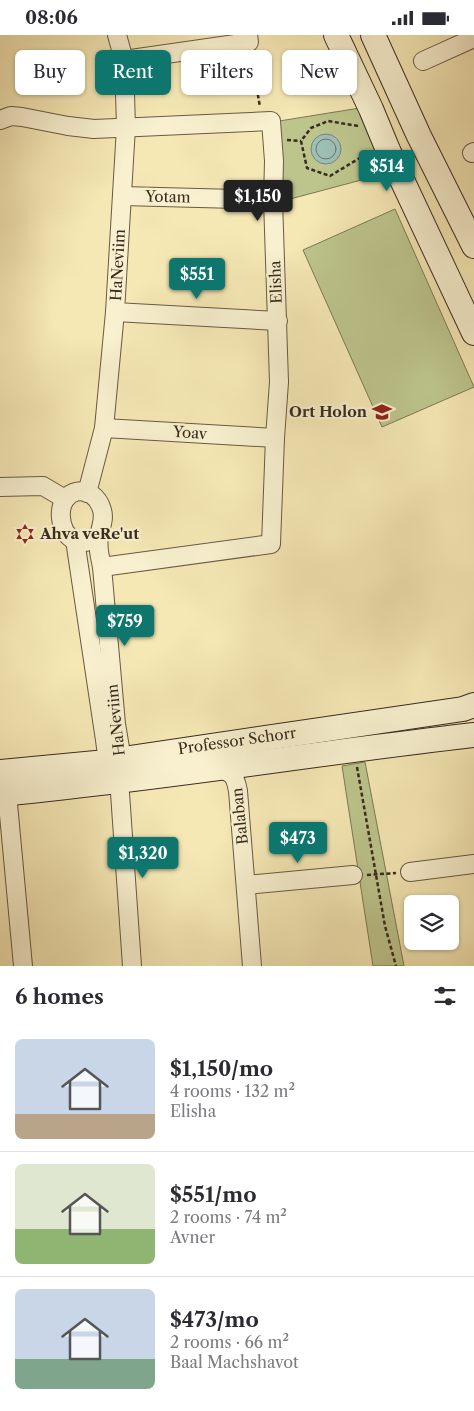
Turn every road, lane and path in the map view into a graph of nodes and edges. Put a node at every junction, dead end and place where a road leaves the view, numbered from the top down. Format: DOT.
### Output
graph roads {
  1 [pos="117,35"];
  2 [pos="336,35"];
  3 [pos="373,35"];
  4 [pos="474,38"];
  5 [pos="249,39"];
  6 [pos="121,50"];
  7 [pos="171,52"];
  8 [pos="423,61"];
  9 [pos="125,95"];
  10 [pos="371,109"];
  11 [pos="0,120"];
  12 [pos="262,121"];
  13 [pos="126,127"];
  14 [pos="388,150"];
  15 [pos="122,196"];
  16 [pos="273,200"];
  17 [pos="474,246"];
  18 [pos="115,313"];
  19 [pos="278,321"];
  20 [pos="474,333"];
  21 [pos="104,428"];
  22 [pos="275,438"];
  23 [pos="0,487"];
  24 [pos="87,493"];
  25 [pos="65,499"];
  26 [pos="99,536"];
  27 [pos="75,540"];
  28 [pos="102,567"];
  29 [pos="474,705"];
  30 [pos="474,735"];
  31 [pos="354,749"];
  32 [pos="112,766"];
  33 [pos="217,768"];
  34 [pos="2,786"];
  35 [pos="474,864"];
  36 [pos="410,872"];
  37 [pos="377,874"];
  38 [pos="353,875"];
  39 [pos="246,885"];
  40 [pos="23,966"];
  41 [pos="132,966"];
  42 [pos="252,966"];
  43 [pos="396,966"];
  1 -- 6 [label="street, HaNeviim"];
  2 -- 10 [label="street"];
  3 -- 17 [label="street"];
  4 -- 8 [label="street"];
  5 -- 7 [label="street"];
  5 -- 12 [label="path"];
  9 -- 13 [label="street, HaNeviim"];
  10 -- 14 [label="street"];
  10 -- 14 [label="path"];
  11 -- 13 [label="street"];
  12 -- 13 [label="street"];
  12 -- 16 [label="street, Elisha"];
  13 -- 15 [label="street, HaNeviim"];
  14 -- 20 [label="street"];
  15 -- 16 [label="street, Yotam"];
  15 -- 18 [label="street, HaNeviim"];
  16 -- 19 [label="street, Elisha"];
  18 -- 19 [label="street"];
  18 -- 21 [label="street, HaNeviim"];
  19 -- 22 [label="street, Elisha"];
  21 -- 22 [label="street, Yoav"];
  21 -- 24 [label="street, HaNeviim"];
  22 -- 28 [label="street, Elisha"];
  23 -- 25 [label="street"];
  24 -- 25 [label="street"];
  24 -- 26 [label="street"];
  25 -- 27 [label="street"];
  26 -- 27 [label="street"];
  26 -- 28 [label="street, HaNeviim"];
  27 -- 32 [label="street, HaNeviim"];
  28 -- 32 [label="street, HaNeviim"];
  29 -- 32 [label="street, Professor Schorr"];
  30 -- 31 [label="street, Professor Schorr"];
  31 -- 33 [label="street, Professor Schorr"];
  31 -- 37 [label="path"];
  32 -- 33 [label="street, Professor Schorr"];
  32 -- 34 [label="street, Professor Schorr"];
  32 -- 41 [label="street"];
  33 -- 39 [label="street, Balaban"];
  34 -- 40 [label="street"];
  35 -- 36 [label="street"];
  36 -- 37 [label="path"];
  37 -- 38 [label="path"];
  37 -- 43 [label="path"];
  38 -- 39 [label="street"];
  39 -- 42 [label="street, Balaban"];
}
